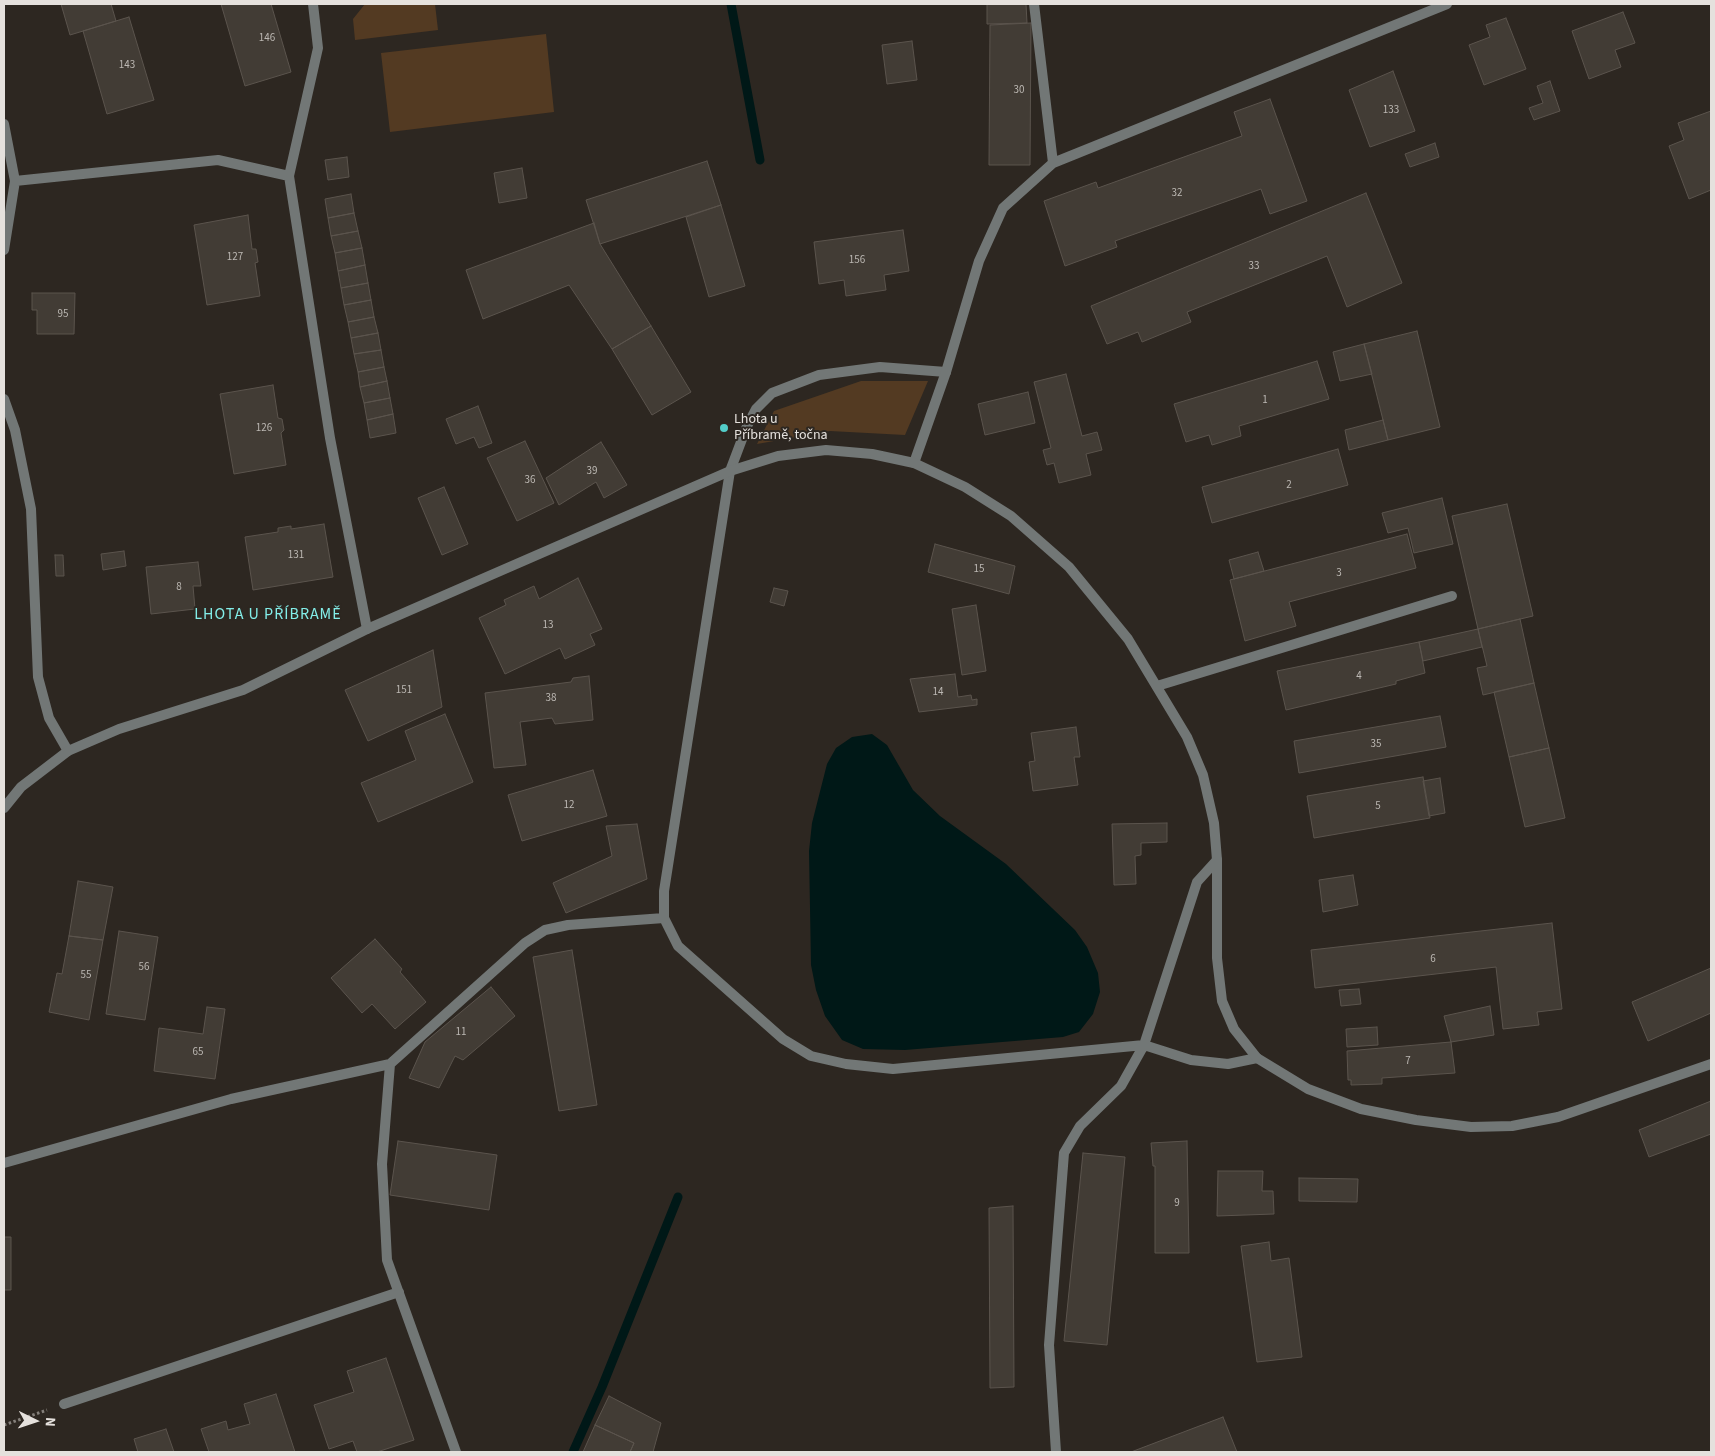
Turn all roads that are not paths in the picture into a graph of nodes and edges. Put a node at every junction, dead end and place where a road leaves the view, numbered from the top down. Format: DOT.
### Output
graph roads {
  1 [pos="313,4"];
  2 [pos="1034,4"];
  3 [pos="1447,4"];
  4 [pos="4,124"];
  5 [pos="1053,163"];
  6 [pos="289,176"];
  7 [pos="15,181"];
  8 [pos="4,250"];
  9 [pos="946,372"];
  10 [pos="4,398"];
  11 [pos="914,464"];
  12 [pos="730,471"];
  13 [pos="1452,596"];
  14 [pos="367,629"];
  15 [pos="1157,686"];
  16 [pos="68,751"];
  17 [pos="4,808"];
  18 [pos="1217,860"];
  19 [pos="664,918"];
  20 [pos="1144,1044"];
  21 [pos="1257,1058"];
  22 [pos="390,1064"];
  23 [pos="1711,1064"];
  24 [pos="4,1163"];
  25 [pos="399,1292"];
  26 [pos="64,1404"];
  27 [pos="456,1452"];
  28 [pos="1056,1452"];
  1 -- 6 [label="street"];
  2 -- 5 [label="street"];
  3 -- 5 [label="street"];
  4 -- 7 [label="street"];
  5 -- 9 [label="street"];
  6 -- 7 [label="street"];
  6 -- 14 [label="street"];
  7 -- 8 [label="street"];
  9 -- 11 [label="street"];
  9 -- 12 [label="street"];
  10 -- 16 [label="street"];
  11 -- 12 [label="street"];
  11 -- 15 [label="street"];
  12 -- 14 [label="street"];
  12 -- 19 [label="street"];
  13 -- 15 [label="street"];
  14 -- 16 [label="street"];
  15 -- 18 [label="street"];
  16 -- 17 [label="street"];
  18 -- 20 [label="street"];
  18 -- 21 [label="street"];
  19 -- 20 [label="street"];
  19 -- 22 [label="street"];
  20 -- 21 [label="street"];
  20 -- 28 [label="street"];
  21 -- 23 [label="street"];
  22 -- 24 [label="street"];
  22 -- 25 [label="street"];
  25 -- 26 [label="street"];
  25 -- 27 [label="street"];
}
